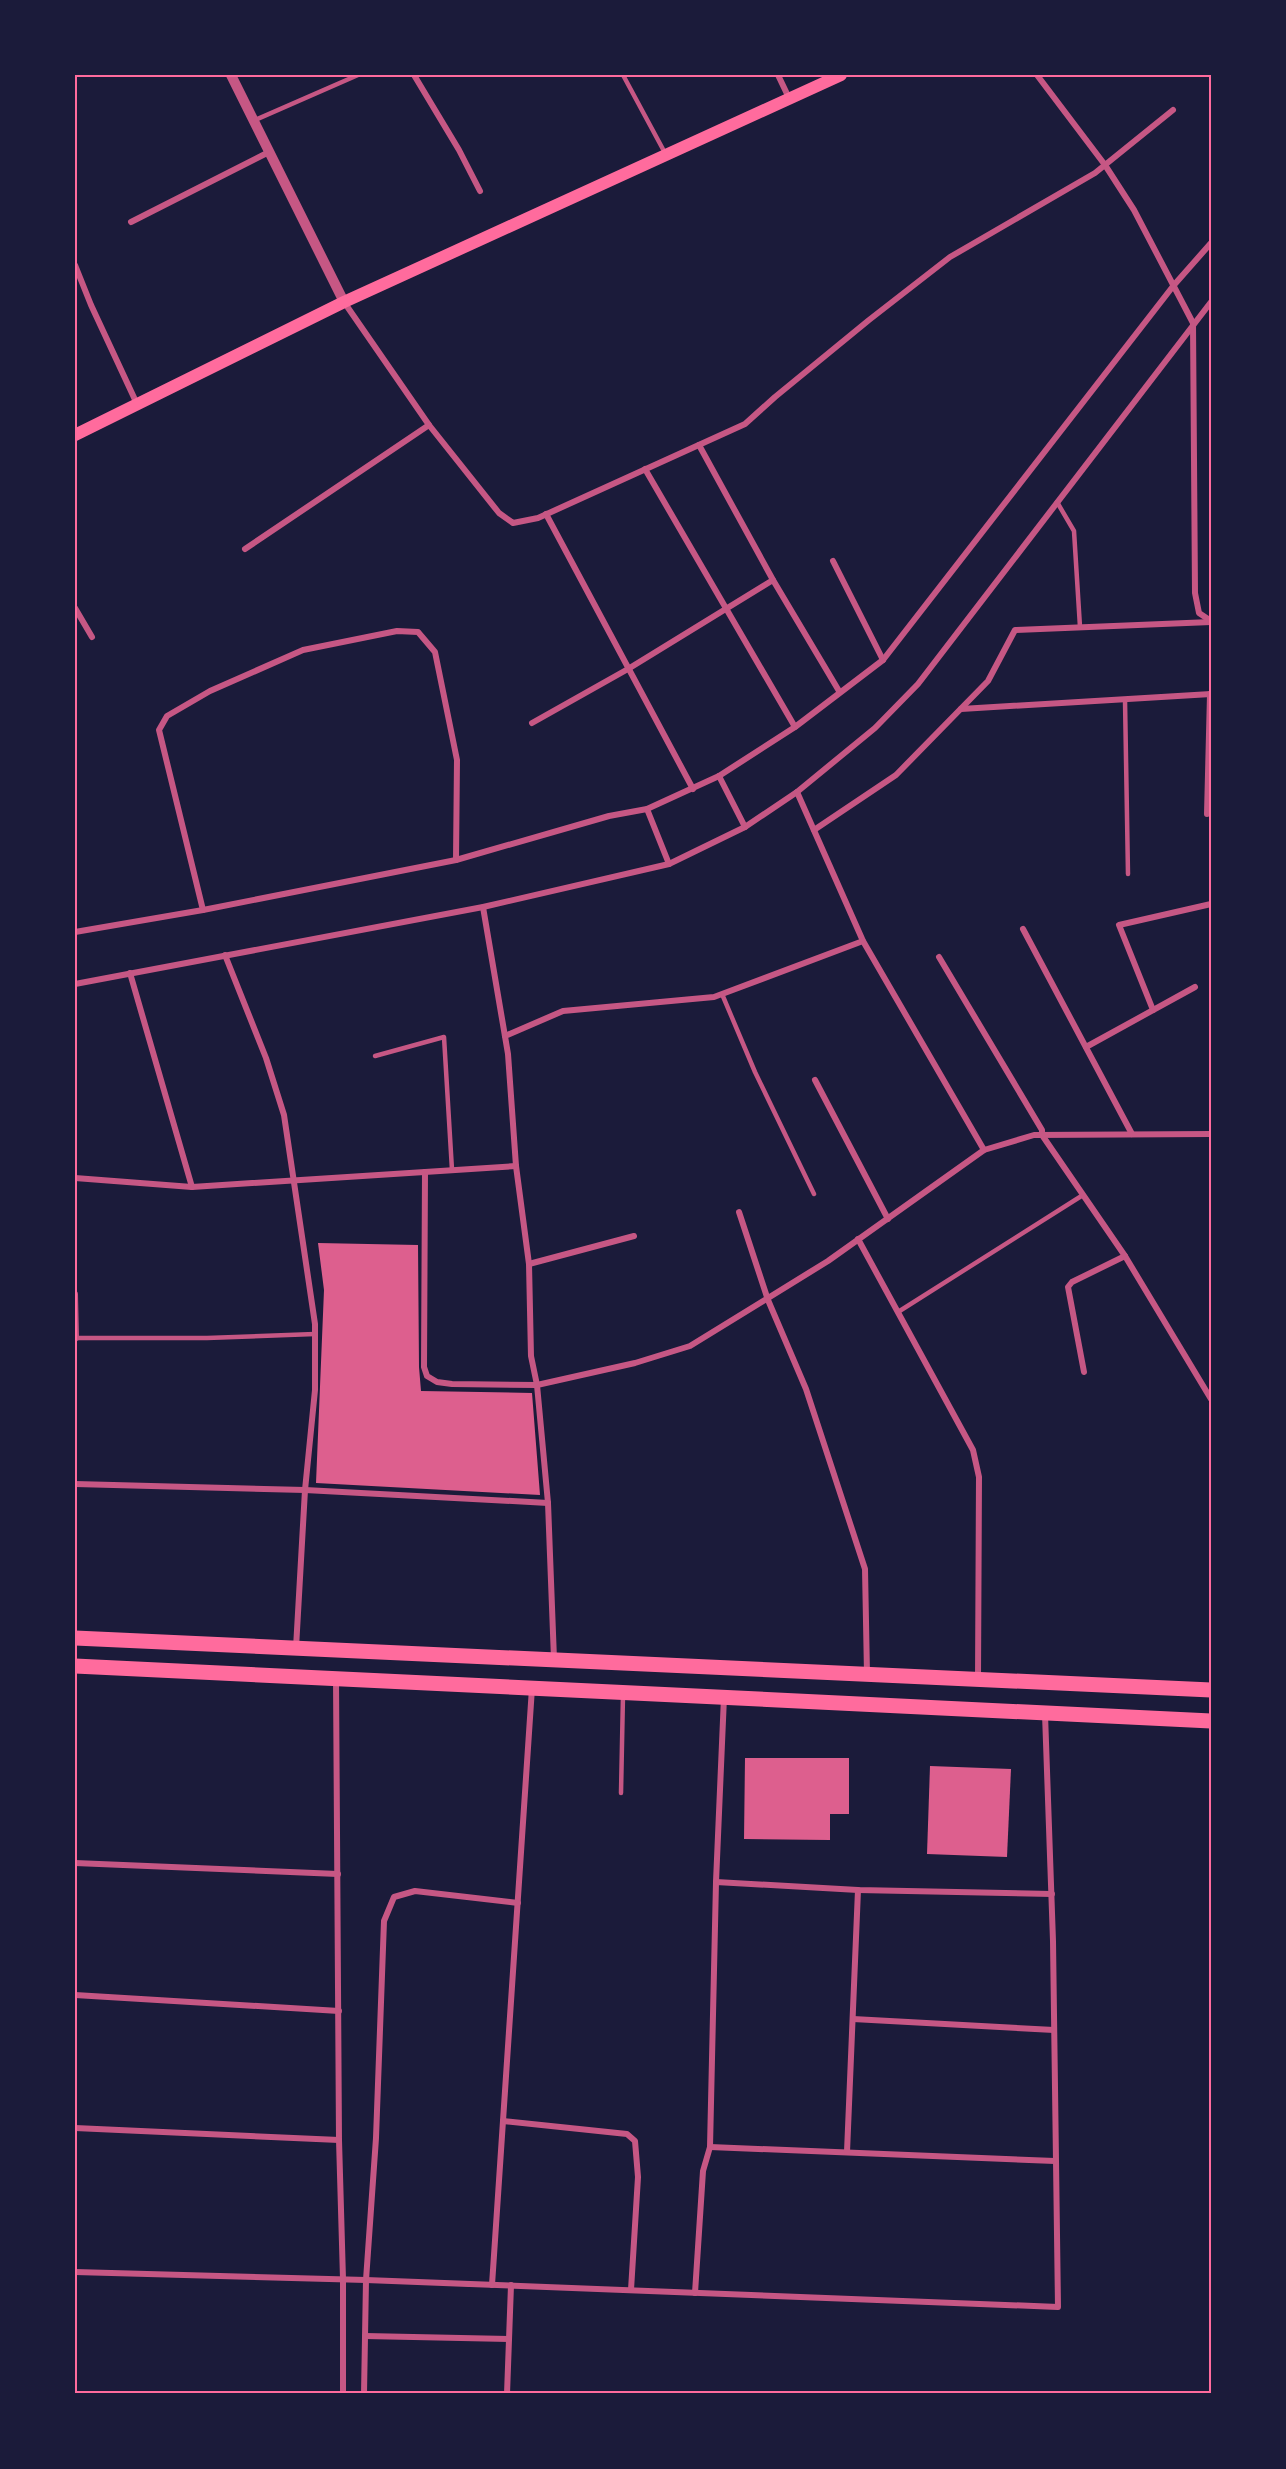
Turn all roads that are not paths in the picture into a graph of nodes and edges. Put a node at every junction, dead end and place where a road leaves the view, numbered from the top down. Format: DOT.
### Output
graph roads {
  1 [pos="231,75"];
  2 [pos="358,75"];
  3 [pos="414,75"];
  4 [pos="623,75"];
  5 [pos="778,75"];
  6 [pos="841,75"];
  7 [pos="1036,75"];
  8 [pos="789,99"];
  9 [pos="1173,110"];
  10 [pos="253,121"];
  11 [pos="269,152"];
  12 [pos="666,155"];
  13 [pos="1105,165"];
  14 [pos="480,192"];
  15 [pos="131,222"];
  16 [pos="1211,243"];
  17 [pos="75,265"];
  18 [pos="1174,285"];
  19 [pos="344,302"];
  20 [pos="1211,302"];
  21 [pos="1193,323"];
  22 [pos="137,404"];
  23 [pos="429,425"];
  24 [pos="75,435"];
  25 [pos="699,445"];
  26 [pos="645,469"];
  27 [pos="1057,502"];
  28 [pos="546,514"];
  29 [pos="245,549"];
  30 [pos="833,561"];
  31 [pos="773,580"];
  32 [pos="75,608"];
  33 [pos="727,610"];
  34 [pos="1211,621"];
  35 [pos="1080,627"];
  36 [pos="92,638"];
  37 [pos="883,660"];
  38 [pos="628,669"];
  39 [pos="839,691"];
  40 [pos="1211,694"];
  41 [pos="1125,700"];
  42 [pos="962,709"];
  43 [pos="532,723"];
  44 [pos="795,727"];
  45 [pos="719,776"];
  46 [pos="693,789"];
  47 [pos="797,792"];
  48 [pos="647,808"];
  49 [pos="1207,814"];
  50 [pos="745,827"];
  51 [pos="814,830"];
  52 [pos="456,860"];
  53 [pos="669,864"];
  54 [pos="1128,874"];
  55 [pos="1211,904"];
  56 [pos="483,907"];
  57 [pos="203,910"];
  58 [pos="1023,929"];
  59 [pos="75,932"];
  60 [pos="863,941"];
  61 [pos="225,955"];
  62 [pos="939,957"];
  63 [pos="130,973"];
  64 [pos="75,984"];
  65 [pos="1195,987"];
  66 [pos="722,994"];
  67 [pos="1153,1010"];
  68 [pos="505,1036"];
  69 [pos="1086,1047"];
  70 [pos="375,1056"];
  71 [pos="815,1080"];
  72 [pos="1132,1134"];
  73 [pos="1211,1134"];
  74 [pos="1042,1135"];
  75 [pos="984,1150"];
  76 [pos="516,1166"];
  77 [pos="452,1170"];
  78 [pos="425,1172"];
  79 [pos="75,1178"];
  80 [pos="294,1180"];
  81 [pos="192,1187"];
  82 [pos="814,1194"];
  83 [pos="1083,1196"];
  84 [pos="740,1212"];
  85 [pos="888,1218"];
  86 [pos="634,1236"];
  87 [pos="858,1239"];
  88 [pos="1125,1256"];
  89 [pos="529,1264"];
  90 [pos="75,1294"];
  91 [pos="768,1300"];
  92 [pos="898,1312"];
  93 [pos="315,1334"];
  94 [pos="76,1338"];
  95 [pos="1084,1372"];
  96 [pos="537,1386"];
  97 [pos="1211,1399"];
  98 [pos="75,1484"];
  99 [pos="305,1490"];
  100 [pos="548,1503"];
  101 [pos="75,1638"];
  102 [pos="183,1643"];
  103 [pos="296,1648"];
  104 [pos="554,1660"];
  105 [pos="75,1666"];
  106 [pos="182,1671"];
  107 [pos="867,1674"];
  108 [pos="336,1678"];
  109 [pos="978,1679"];
  110 [pos="532,1687"];
  111 [pos="1211,1690"];
  112 [pos="623,1692"];
  113 [pos="724,1697"];
  114 [pos="1045,1713"];
  115 [pos="1211,1721"];
  116 [pos="621,1793"];
  117 [pos="75,1863"];
  118 [pos="338,1874"];
  119 [pos="716,1882"];
  120 [pos="858,1890"];
  121 [pos="1052,1894"];
  122 [pos="518,1903"];
  123 [pos="75,1995"];
  124 [pos="339,2011"];
  125 [pos="853,2019"];
  126 [pos="1054,2030"];
  127 [pos="503,2121"];
  128 [pos="75,2128"];
  129 [pos="339,2140"];
  130 [pos="710,2147"];
  131 [pos="847,2152"];
  132 [pos="1055,2161"];
  133 [pos="75,2272"];
  134 [pos="343,2279"];
  135 [pos="366,2280"];
  136 [pos="492,2285"];
  137 [pos="511,2285"];
  138 [pos="631,2290"];
  139 [pos="695,2294"];
  140 [pos="365,2336"];
  141 [pos="509,2339"];
  142 [pos="343,2394"];
  143 [pos="364,2394"];
  144 [pos="507,2394"];
  1 -- 10 [label="street"];
  2 -- 10 [label="lane"];
  3 -- 14 [label="street"];
  4 -- 12 [label="lane"];
  5 -- 8 [label="street"];
  6 -- 8 [label="main road"];
  7 -- 13 [label="street"];
  8 -- 12 [label="main road"];
  9 -- 13 [label="street"];
  10 -- 11 [label="street"];
  11 -- 15 [label="street"];
  11 -- 19 [label="street"];
  12 -- 19 [label="main road"];
  13 -- 18 [label="street"];
  13 -- 25 [label="street"];
  16 -- 18 [label="street"];
  17 -- 22 [label="street"];
  18 -- 21 [label="street"];
  18 -- 37 [label="street"];
  19 -- 22 [label="main road"];
  19 -- 23 [label="street"];
  20 -- 21 [label="street"];
  21 -- 27 [label="street"];
  21 -- 34 [label="street"];
  22 -- 24 [label="main road"];
  23 -- 28 [label="street"];
  23 -- 29 [label="street"];
  25 -- 26 [label="street"];
  25 -- 31 [label="street"];
  26 -- 28 [label="street"];
  26 -- 33 [label="street"];
  27 -- 35 [label="lane"];
  27 -- 47 [label="street"];
  28 -- 38 [label="street"];
  30 -- 37 [label="street"];
  31 -- 33 [label="street"];
  31 -- 39 [label="street"];
  32 -- 36 [label="street"];
  33 -- 38 [label="street"];
  33 -- 44 [label="street"];
  34 -- 35 [label="street"];
  35 -- 42 [label="street"];
  37 -- 39 [label="street"];
  38 -- 43 [label="street"];
  38 -- 46 [label="street"];
  39 -- 44 [label="street"];
  40 -- 41 [label="street"];
  40 -- 49 [label="street"];
  41 -- 42 [label="street"];
  41 -- 54 [label="lane"];
  42 -- 51 [label="street"];
  44 -- 45 [label="street"];
  45 -- 46 [label="street"];
  45 -- 50 [label="street"];
  46 -- 48 [label="street"];
  47 -- 50 [label="street"];
  47 -- 51 [label="street"];
  48 -- 52 [label="street"];
  48 -- 53 [label="street"];
  50 -- 53 [label="street"];
  51 -- 60 [label="street"];
  52 -- 57 [label="street"];
  52 -- 57 [label="street"];
  53 -- 56 [label="street"];
  55 -- 67 [label="street"];
  56 -- 61 [label="street"];
  56 -- 68 [label="street"];
  57 -- 59 [label="street"];
  58 -- 69 [label="street"];
  60 -- 66 [label="street"];
  60 -- 75 [label="street"];
  61 -- 63 [label="street"];
  61 -- 80 [label="street"];
  62 -- 74 [label="street"];
  63 -- 64 [label="street"];
  63 -- 81 [label="street"];
  65 -- 67 [label="street"];
  66 -- 68 [label="street"];
  66 -- 82 [label="lane"];
  67 -- 69 [label="street"];
  68 -- 76 [label="street"];
  69 -- 72 [label="street"];
  70 -- 77 [label="lane"];
  71 -- 85 [label="street"];
  72 -- 73 [label="street"];
  72 -- 74 [label="street"];
  74 -- 75 [label="street"];
  74 -- 83 [label="street"];
  75 -- 85 [label="street"];
  76 -- 77 [label="street"];
  76 -- 89 [label="street"];
  77 -- 78 [label="street"];
  78 -- 80 [label="street"];
  78 -- 96 [label="street"];
  79 -- 81 [label="street"];
  80 -- 81 [label="street"];
  80 -- 93 [label="street"];
  83 -- 88 [label="street"];
  83 -- 92 [label="lane"];
  84 -- 91 [label="street"];
  85 -- 87 [label="street"];
  86 -- 89 [label="street"];
  87 -- 91 [label="street"];
  87 -- 92 [label="street"];
  88 -- 95 [label="street"];
  88 -- 97 [label="street"];
  89 -- 96 [label="street"];
  90 -- 94 [label="street"];
  91 -- 96 [label="street"];
  91 -- 107 [label="street"];
  92 -- 109 [label="street"];
  93 -- 94 [label="lane"];
  93 -- 99 [label="street"];
  96 -- 100 [label="street"];
  98 -- 99 [label="street"];
  99 -- 100 [label="street"];
  99 -- 103 [label="street"];
  100 -- 104 [label="street"];
  101 -- 102 [label="main road"];
  102 -- 103 [label="main road"];
  102 -- 106 [label="main road"];
  103 -- 104 [label="main road"];
  104 -- 107 [label="main road"];
  105 -- 106 [label="main road"];
  106 -- 108 [label="main road"];
  107 -- 109 [label="main road"];
  108 -- 110 [label="main road"];
  108 -- 118 [label="street"];
  109 -- 111 [label="main road"];
  110 -- 112 [label="main road"];
  110 -- 122 [label="street"];
  112 -- 113 [label="main road"];
  112 -- 116 [label="lane"];
  113 -- 114 [label="main road"];
  113 -- 119 [label="street"];
  114 -- 115 [label="main road"];
  114 -- 121 [label="street"];
  117 -- 118 [label="street"];
  118 -- 124 [label="street"];
  119 -- 120 [label="street"];
  119 -- 130 [label="street"];
  120 -- 121 [label="street"];
  120 -- 125 [label="street"];
  121 -- 126 [label="street"];
  122 -- 127 [label="street"];
  122 -- 135 [label="street"];
  123 -- 124 [label="street"];
  124 -- 129 [label="street"];
  125 -- 126 [label="street"];
  125 -- 131 [label="street"];
  126 -- 132 [label="street"];
  127 -- 136 [label="street"];
  127 -- 138 [label="street"];
  128 -- 129 [label="street"];
  129 -- 134 [label="street"];
  130 -- 131 [label="street"];
  130 -- 139 [label="street"];
  131 -- 132 [label="street"];
  132 -- 139 [label="street"];
  133 -- 134 [label="street"];
  134 -- 135 [label="street"];
  134 -- 142 [label="street"];
  135 -- 136 [label="street"];
  135 -- 140 [label="street"];
  136 -- 137 [label="street"];
  137 -- 138 [label="street"];
  137 -- 141 [label="street"];
  138 -- 139 [label="street"];
  140 -- 141 [label="street"];
  140 -- 143 [label="street"];
  141 -- 144 [label="street"];
}
